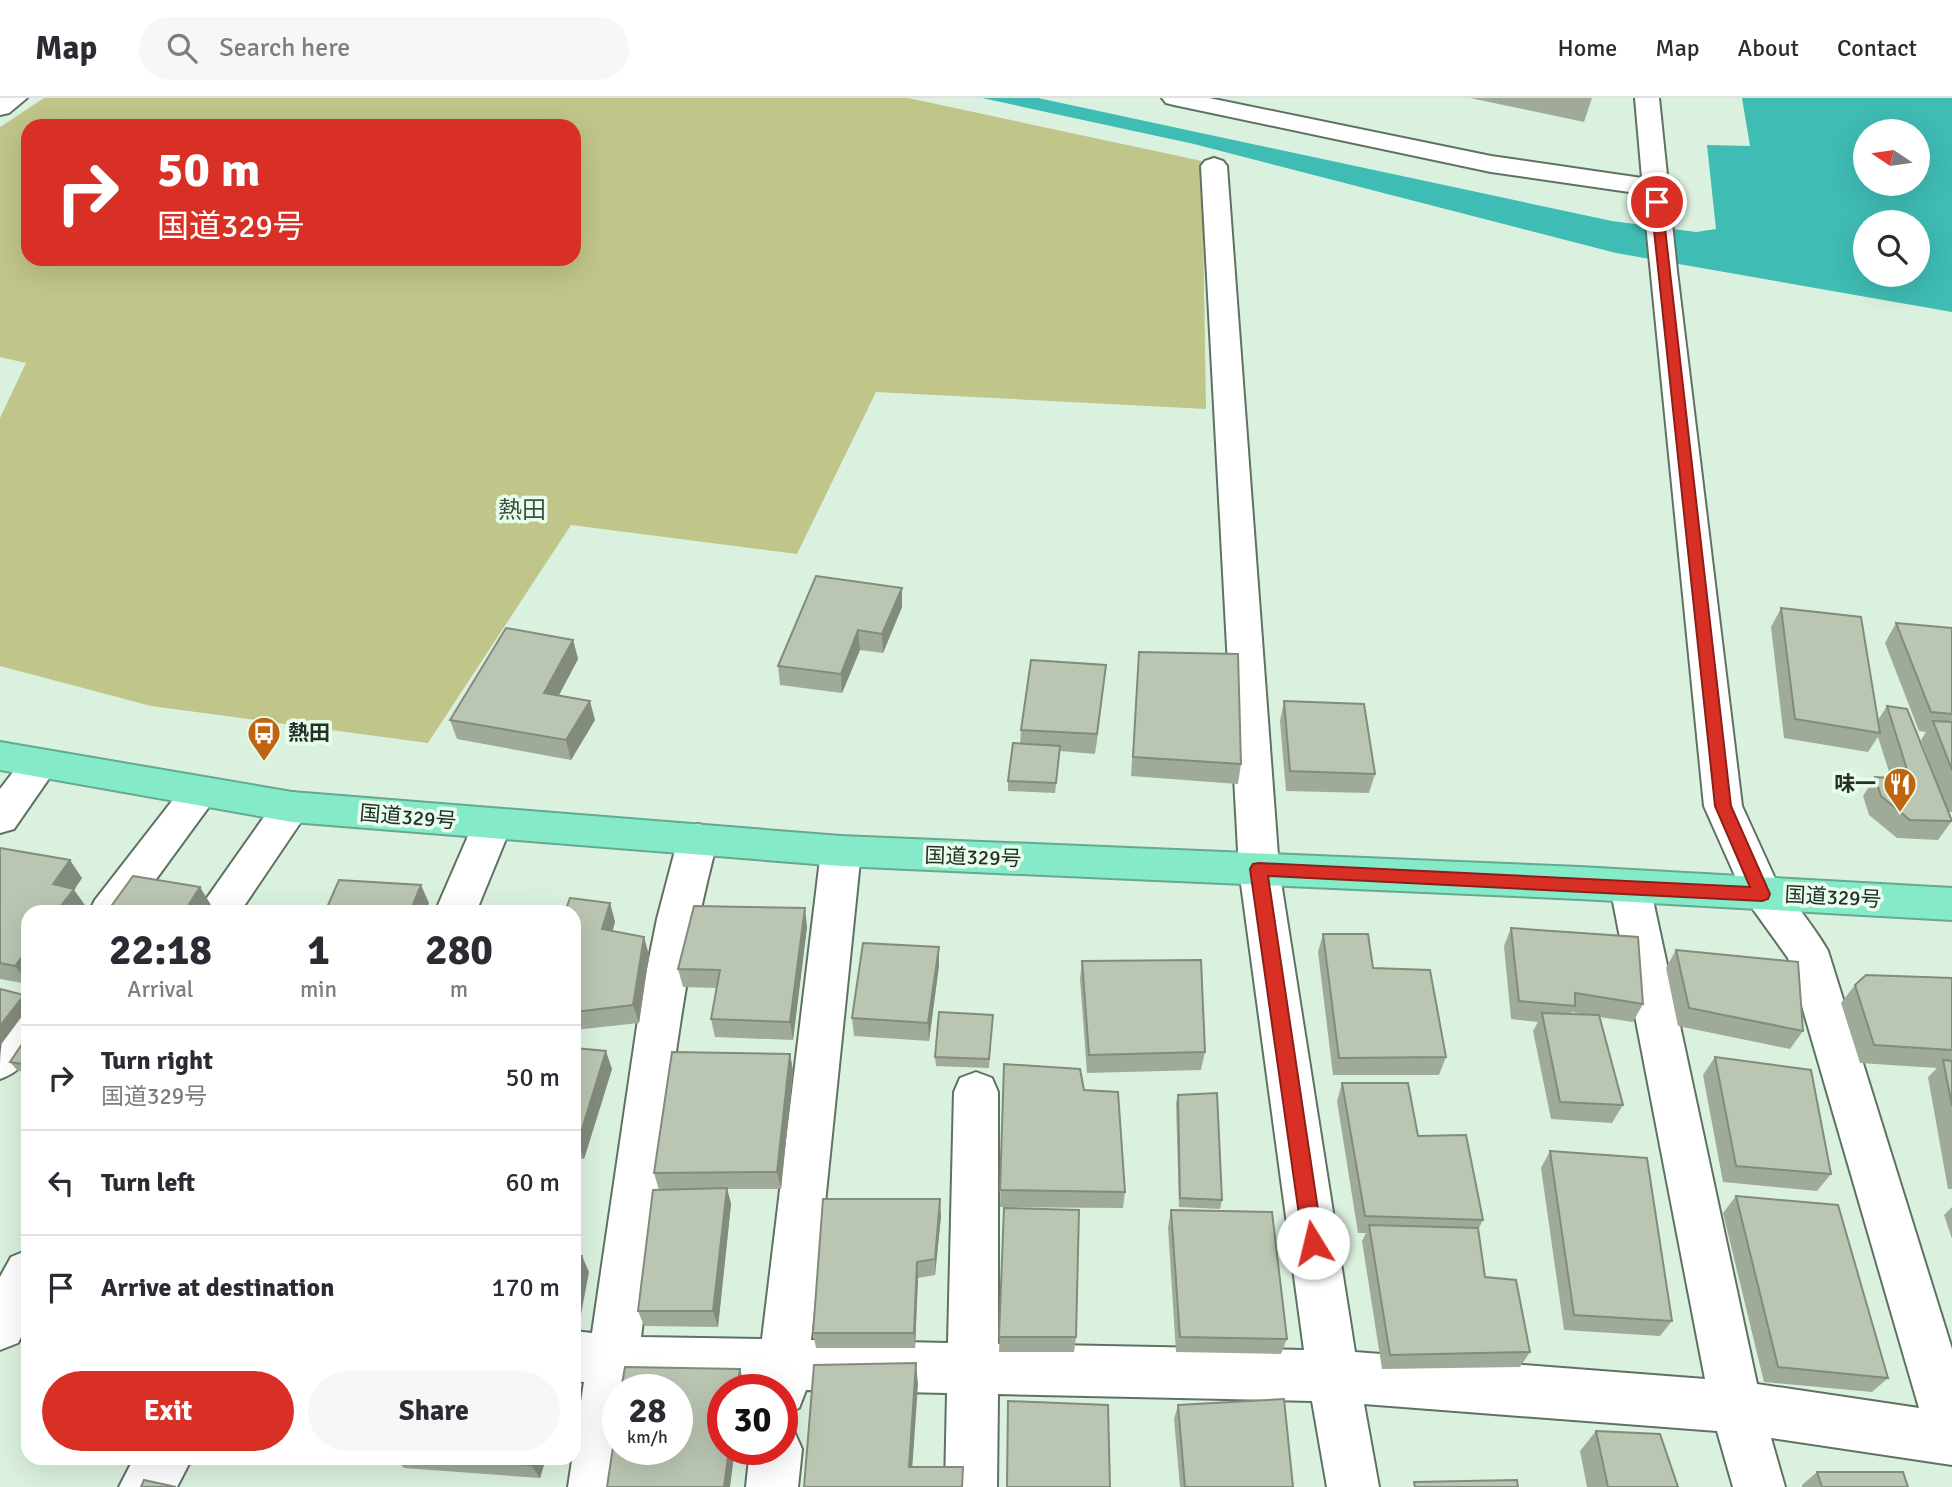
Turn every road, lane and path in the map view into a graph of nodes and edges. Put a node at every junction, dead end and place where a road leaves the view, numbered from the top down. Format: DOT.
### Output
graph roads {
  1 [pos="15,98"];
  2 [pos="1174,98"];
  3 [pos="1647,98"];
  4 [pos="0,108"];
  5 [pos="1214,166"];
  6 [pos="1656,188"];
  7 [pos="0,756"];
  8 [pos="40,764"];
  9 [pos="200,793"];
  10 [pos="292,807"];
  11 [pos="0,818"];
  12 [pos="492,824"];
  13 [pos="698,839"];
  14 [pos="841,851"];
  15 [pos="1259,869"];
  16 [pos="1630,886"];
  17 [pos="1762,894"];
  18 [pos="1952,904"];
  19 [pos="114,905"];
  20 [pos="222,905"];
  21 [pos="458,905"];
  22 [pos="21,1032"];
  23 [pos="0,1060"];
  24 [pos="976,1092"];
  25 [pos="594,1359"];
  26 [pos="973,1368"];
  27 [pos="751,1374"];
  28 [pos="782,1374"];
  29 [pos="798,1376"];
  30 [pos="1333,1376"];
  31 [pos="1735,1407"];
  32 [pos="1952,1432"];
  33 [pos="1952,1439"];
  34 [pos="161,1465"];
  35 [pos="774,1465"];
  36 [pos="145,1487"];
  37 [pos="594,1487"];
  38 [pos="772,1487"];
  39 [pos="971,1487"];
  40 [pos="1353,1487"];
  41 [pos="1759,1487"];
  1 -- 4 [label="street"];
  2 -- 6 [label="street"];
  3 -- 6 [label="street"];
  5 -- 15 [label="street"];
  6 -- 17 [label="street"];
  7 -- 8 [label="highway, 国道329号"];
  8 -- 9 [label="highway, 国道329号"];
  8 -- 11 [label="street"];
  9 -- 10 [label="highway, 国道329号"];
  9 -- 19 [label="street"];
  10 -- 12 [label="highway, 国道329号"];
  10 -- 20 [label="street"];
  12 -- 13 [label="highway, 国道329号"];
  12 -- 21 [label="street"];
  13 -- 14 [label="highway, 国道329号"];
  13 -- 25 [label="street"];
  14 -- 15 [label="highway, 国道329号"];
  14 -- 28 [label="street"];
  15 -- 16 [label="highway, 国道329号"];
  15 -- 30 [label="street"];
  16 -- 17 [label="highway, 国道329号"];
  16 -- 31 [label="street"];
  17 -- 18 [label="highway, 国道329号"];
  17 -- 32 [label="street"];
  22 -- 23 [label="street"];
  24 -- 26 [label="street"];
  25 -- 27 [label="street"];
  25 -- 37 [label="street"];
  26 -- 29 [label="street"];
  26 -- 30 [label="street"];
  26 -- 39 [label="street"];
  30 -- 31 [label="street"];
  30 -- 40 [label="street"];
  31 -- 33 [label="street"];
  31 -- 41 [label="street"];
  34 -- 36 [label="street"];
  35 -- 38 [label="street"];
}
